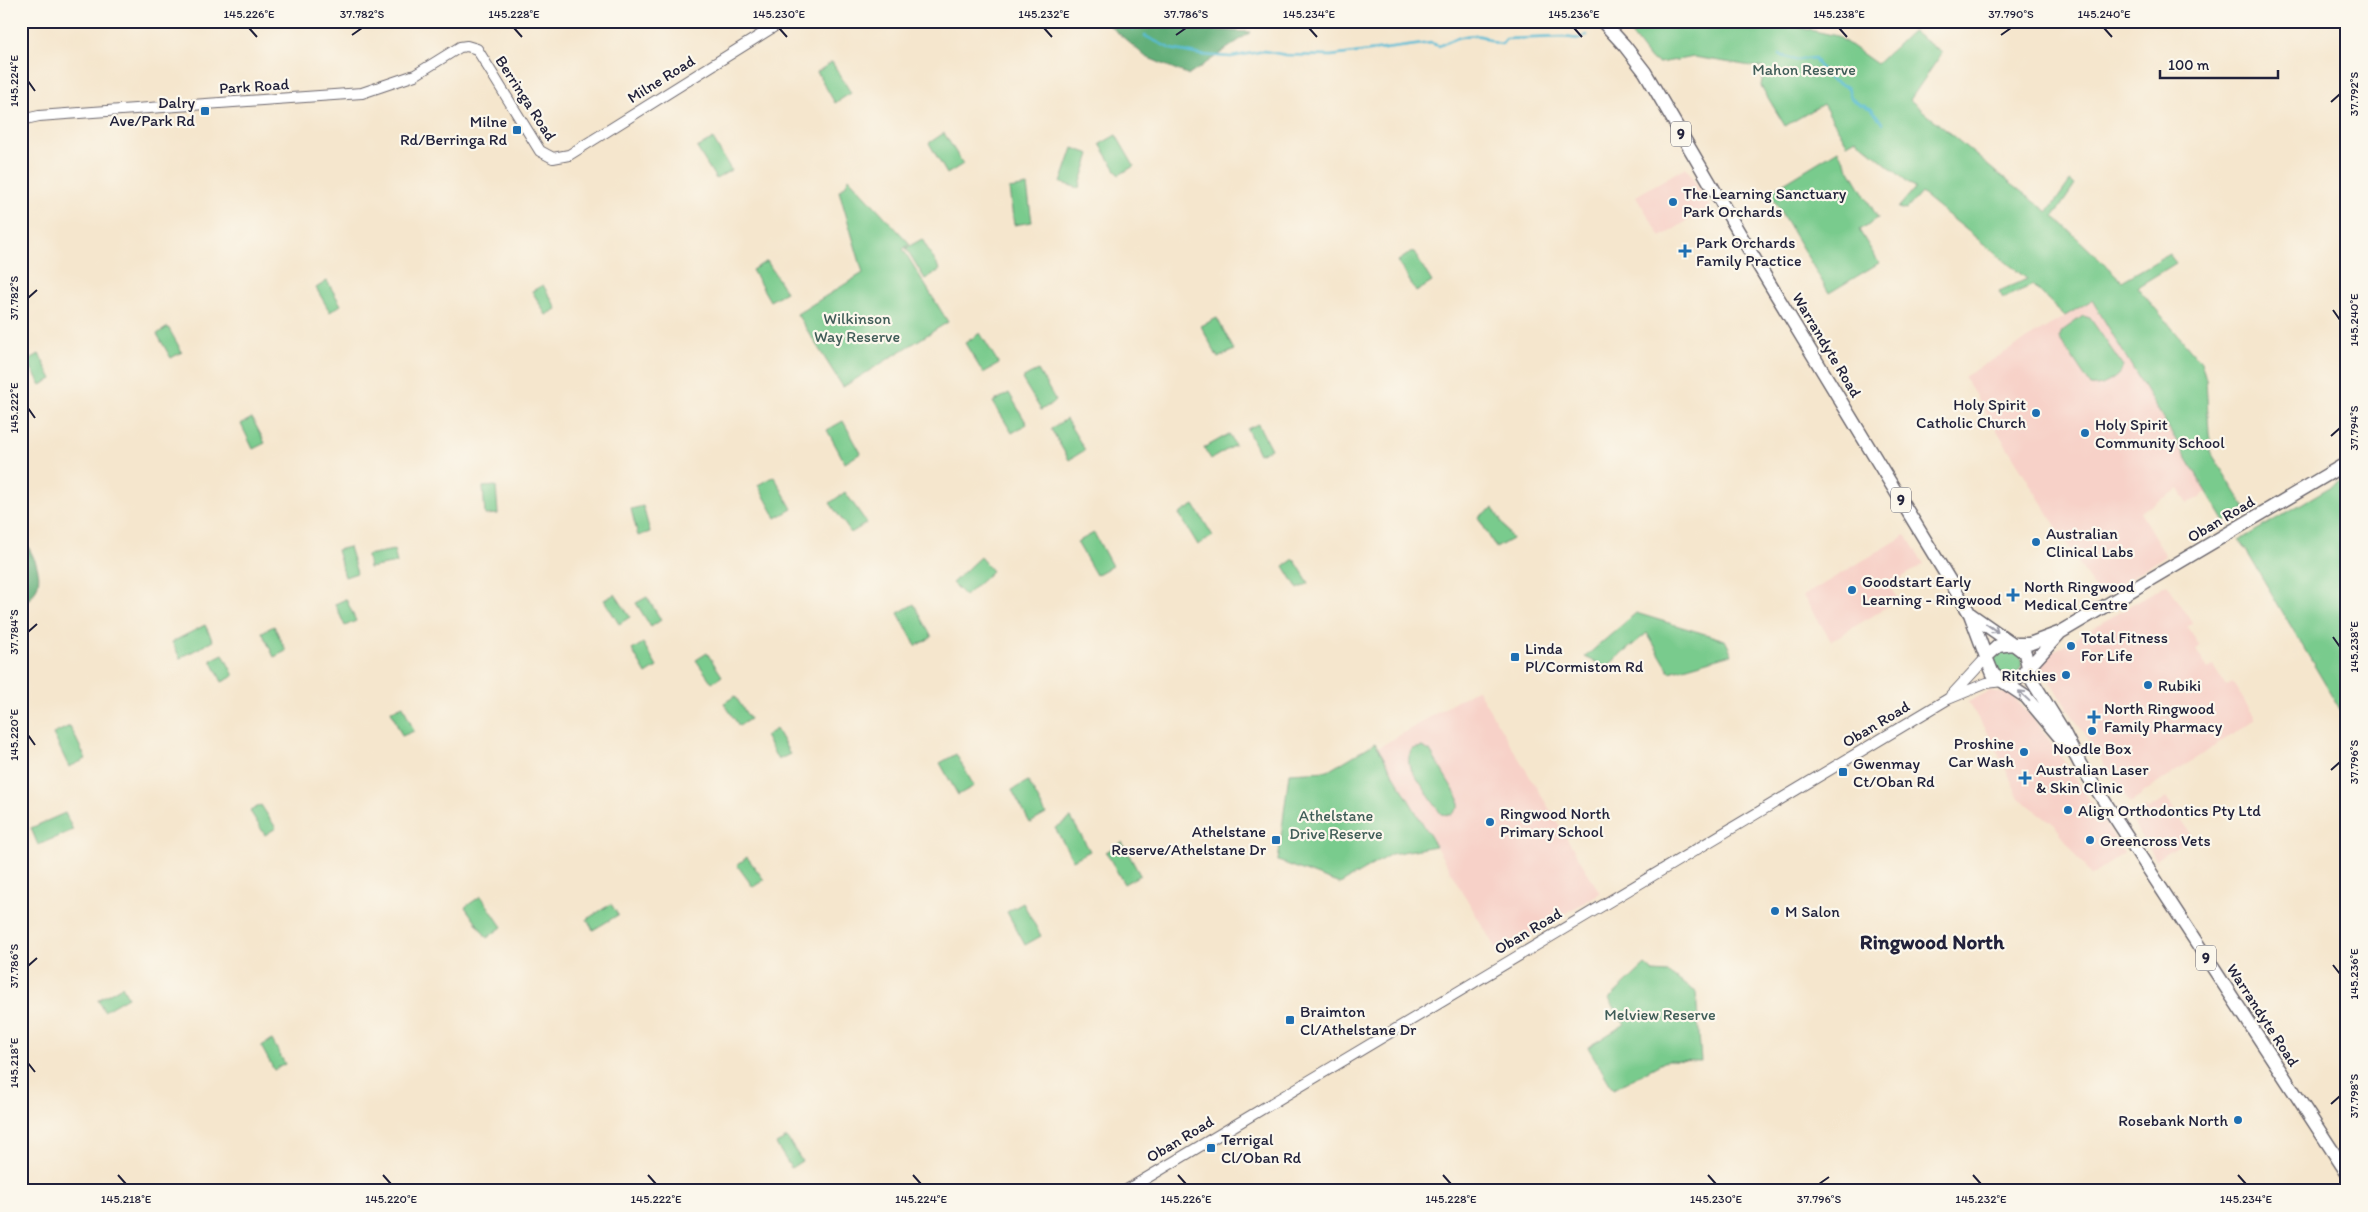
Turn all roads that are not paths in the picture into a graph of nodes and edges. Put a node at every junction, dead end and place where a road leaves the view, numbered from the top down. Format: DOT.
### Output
graph roads {
  1 [pos="783,21"];
  2 [pos="1602,21"];
  3 [pos="477,49"];
  4 [pos="21,120"];
  5 [pos="554,158"];
  6 [pos="2347,463"];
  7 [pos="1970,614"];
  8 [pos="2060,632"];
  9 [pos="2013,644"];
  10 [pos="1986,657"];
  11 [pos="2028,667"];
  12 [pos="2002,681"];
  13 [pos="1948,699"];
  14 [pos="2070,749"];
  15 [pos="2347,1173"];
  16 [pos="1125,1191"];
  1 -- 5 [label="street, Milne Road"];
  2 -- 7 [label="main road, Warrandyte Road / 9"];
  3 -- 4 [label="street, Park Road"];
  3 -- 5 [label="street, Berringa Road"];
  6 -- 8 [label="main road, Oban Road"];
  7 -- 9 [label="main road, Warrandyte Road / 9, one-way"];
  7 -- 10 [label="main road, Warrandyte Road / 9"];
  8 -- 9 [label="main road, Oban Road"];
  8 -- 11 [label="main road, Oban Road"];
  9 -- 10 [label="main road"];
  9 -- 11 [label="main road, 9"];
  10 -- 12 [label="main road, 9"];
  10 -- 13 [label="street, Oban Road"];
  11 -- 12 [label="main road"];
  11 -- 14 [label="main road, Warrandyte Road / 9"];
  12 -- 13 [label="street, Oban Road"];
  14 -- 12 [label="main road, Warrandyte Road / 9, one-way"];
  13 -- 16 [label="street, Oban Road"];
  14 -- 15 [label="main road, Warrandyte Road / 9"];
}
